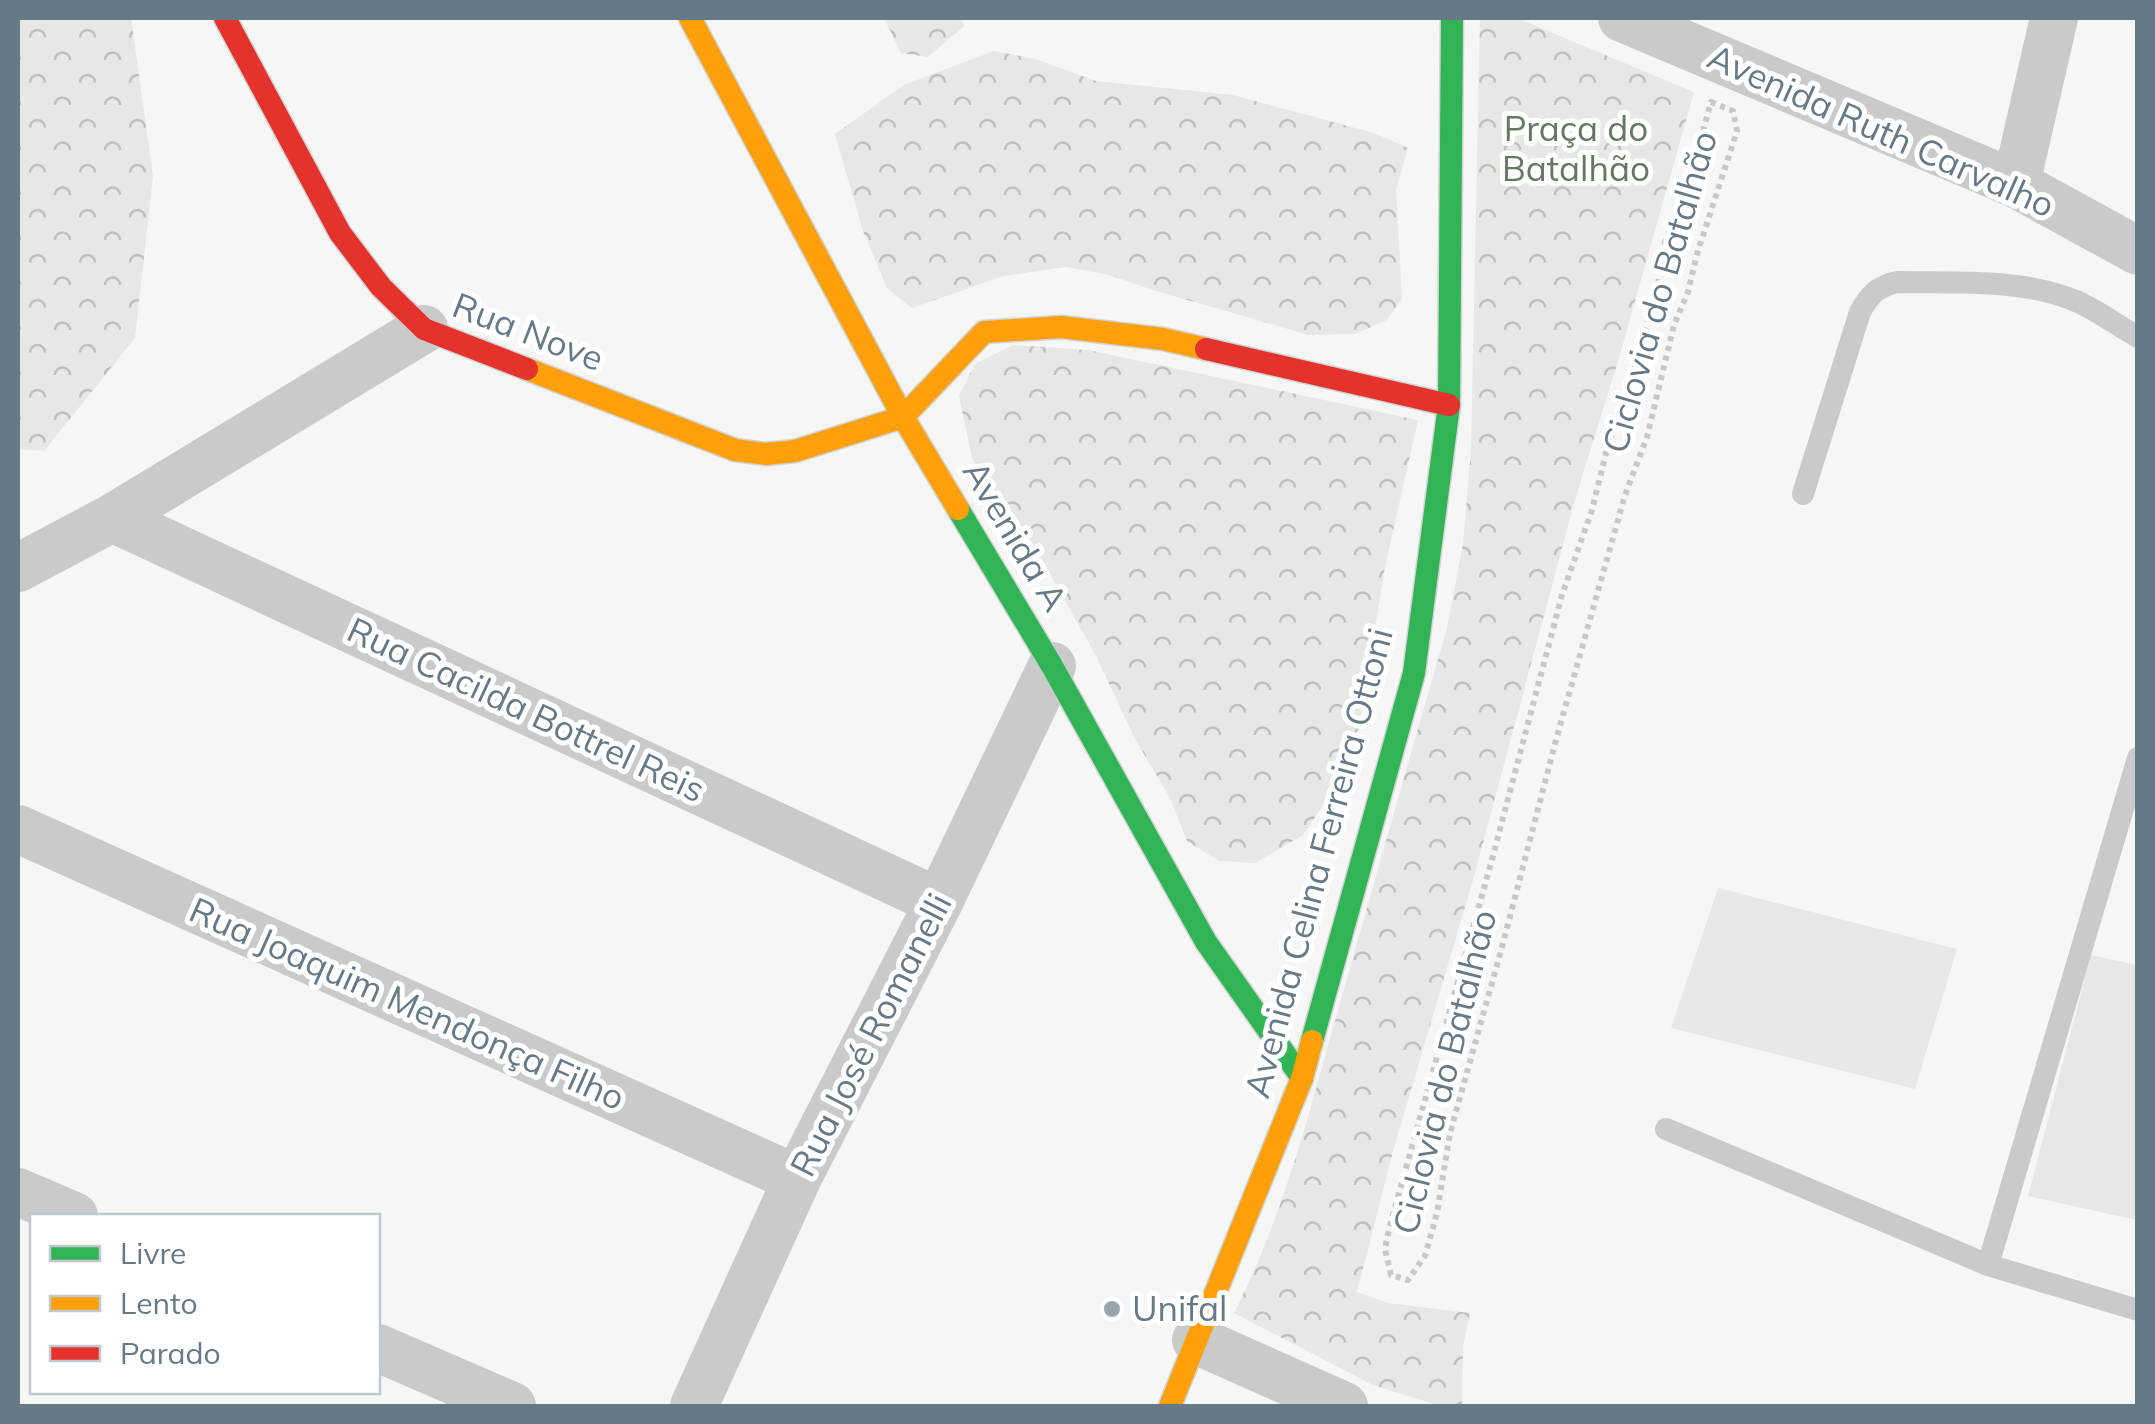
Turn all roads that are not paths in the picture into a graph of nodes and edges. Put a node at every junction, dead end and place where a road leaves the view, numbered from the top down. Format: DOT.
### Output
graph roads {
  1 [pos="225,18"];
  2 [pos="690,18"];
  3 [pos="1452,18"];
  4 [pos="1622,18"];
  5 [pos="2054,18"];
  6 [pos="2016,184"];
  7 [pos="2138,251"];
  8 [pos="424,329"];
  9 [pos="2138,337"];
  10 [pos="1450,405"];
  11 [pos="903,417"];
  12 [pos="1803,494"];
  13 [pos="112,518"];
  14 [pos="18,568"];
  15 [pos="1052,666"];
  16 [pos="2138,758"];
  17 [pos="18,828"];
  18 [pos="939,902"];
  19 [pos="1302,1078"];
  20 [pos="1666,1130"];
  21 [pos="797,1178"];
  22 [pos="18,1192"];
  23 [pos="69,1214"];
  24 [pos="1988,1265"];
  25 [pos="2138,1310"];
  26 [pos="1196,1340"];
  27 [pos="380,1349"];
  28 [pos="512,1406"];
  29 [pos="694,1406"];
  30 [pos="1170,1406"];
  31 [pos="1344,1406"];
  1 -- 8 [label="street, Rua Nove"];
  2 -- 11 [label="street, Avenida A"];
  3 -- 10 [label="street, Avenida Celina Ferreira Ottoni"];
  4 -- 6 [label="street, Avenida Ruth Carvalho"];
  5 -- 6 [label="street"];
  6 -- 7 [label="street, Avenida Ruth Carvalho"];
  8 -- 11 [label="street, Rua Nove"];
  8 -- 13 [label="street"];
  9 -- 12 [label="lane"];
  10 -- 11 [label="street"];
  10 -- 19 [label="street, Avenida Celina Ferreira Ottoni"];
  11 -- 15 [label="street, Avenida A"];
  13 -- 14 [label="street"];
  13 -- 18 [label="street, Rua Cacilda Bottrel Reis"];
  15 -- 18 [label="street, Rua José Romanelli"];
  15 -- 19 [label="street, Avenida A"];
  16 -- 24 [label="lane"];
  17 -- 21 [label="street, Rua Joaquim Mendonça Filho"];
  18 -- 21 [label="street, Rua José Romanelli"];
  19 -- 26 [label="street, Avenida Celina Ferreira Ottoni"];
  20 -- 24 [label="lane"];
  21 -- 29 [label="street, Rua José Romanelli"];
  22 -- 23 [label="street"];
  24 -- 25 [label="lane"];
  26 -- 30 [label="street, Avenida Celina Ferreira Ottoni"];
  26 -- 31 [label="street"];
  27 -- 28 [label="street"];
}
